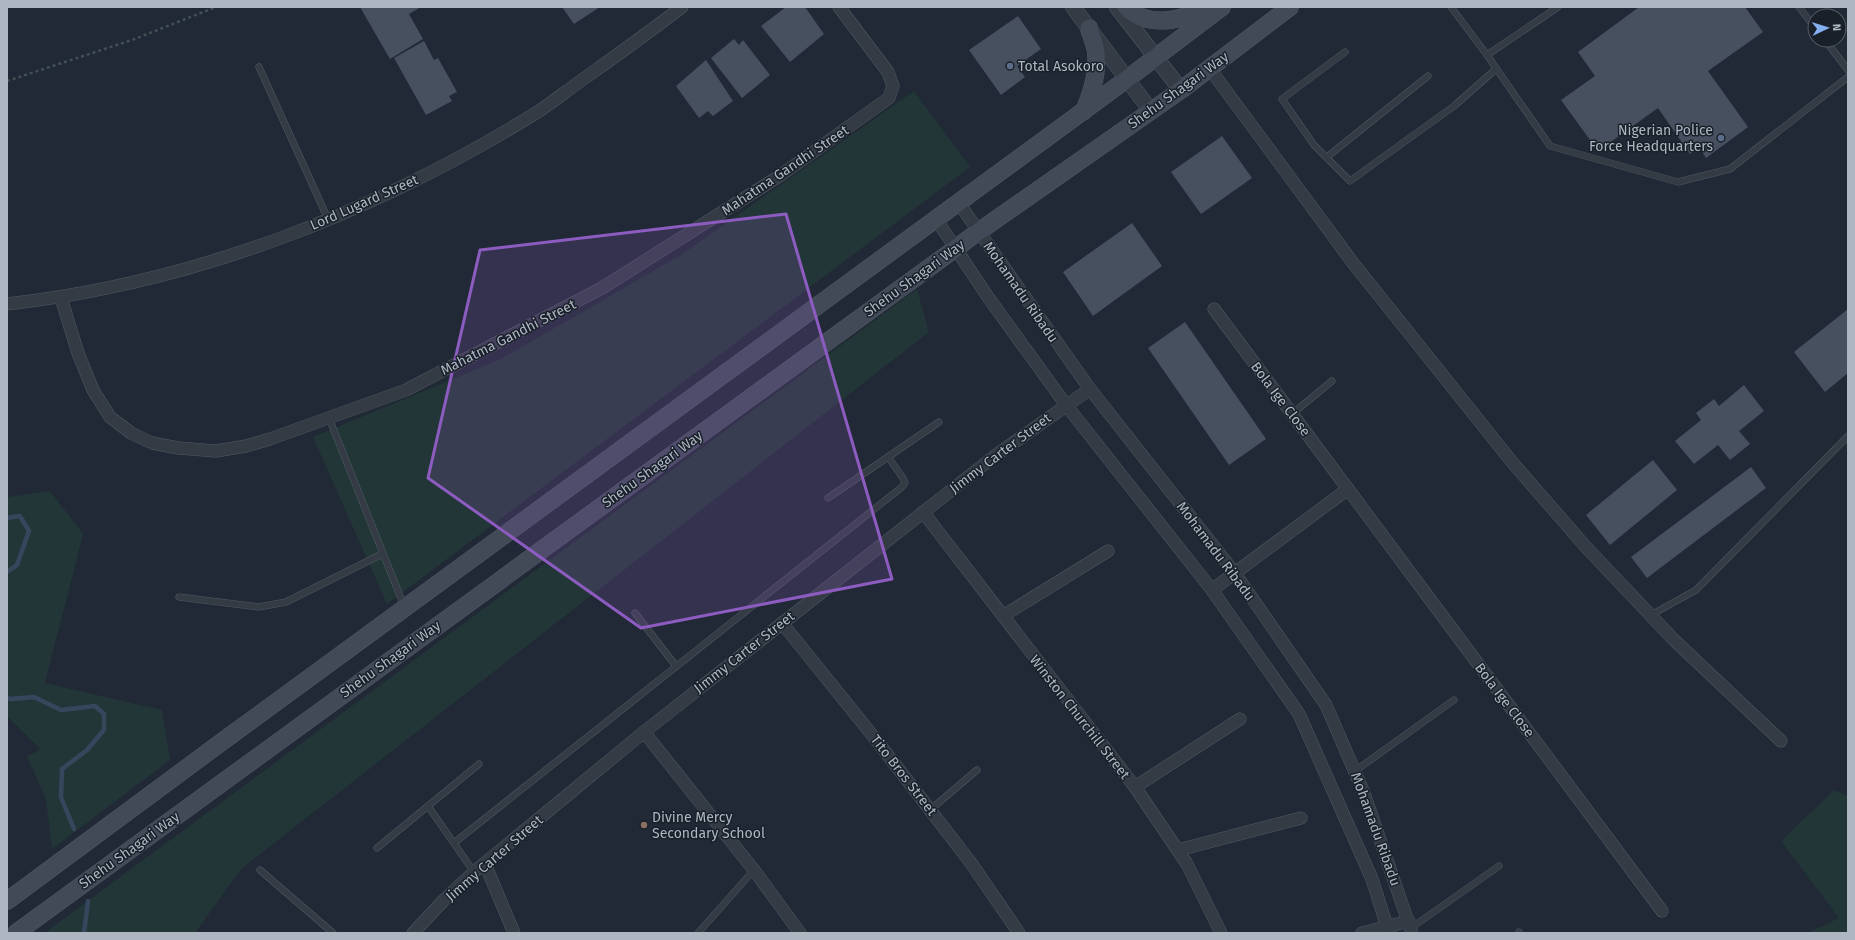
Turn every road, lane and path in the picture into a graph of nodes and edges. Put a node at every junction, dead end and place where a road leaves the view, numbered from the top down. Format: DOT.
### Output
graph roads {
  1 [pos="216,7"];
  2 [pos="682,7"];
  3 [pos="839,7"];
  4 [pos="1073,7"];
  5 [pos="1117,7"];
  6 [pos="1126,7"];
  7 [pos="1213,7"];
  8 [pos="1222,7"];
  9 [pos="1290,7"];
  10 [pos="1451,7"];
  11 [pos="1558,7"];
  12 [pos="1799,7"];
  13 [pos="1807,18"];
  14 [pos="1089,28"];
  15 [pos="1831,48"];
  16 [pos="1345,52"];
  17 [pos="1487,55"];
  18 [pos="1156,57"];
  19 [pos="259,66"];
  20 [pos="1210,69"];
  21 [pos="1496,69"];
  22 [pos="1848,70"];
  23 [pos="1428,76"];
  24 [pos="1848,76"];
  25 [pos="1127,80"];
  26 [pos="7,81"];
  27 [pos="1181,90"];
  28 [pos="1084,111"];
  29 [pos="1151,111"];
  30 [pos="1327,157"];
  31 [pos="958,202"];
  32 [pos="328,219"];
  33 [pos="936,219"];
  34 [pos="978,232"];
  35 [pos="954,249"];
  36 [pos="61,298"];
  37 [pos="7,304"];
  38 [pos="1214,309"];
  39 [pos="1332,381"];
  40 [pos="1090,389"];
  41 [pos="1066,405"];
  42 [pos="1292,414"];
  43 [pos="329,418"];
  44 [pos="940,422"];
  45 [pos="1848,436"];
  46 [pos="888,457"];
  47 [pos="1348,488"];
  48 [pos="828,498"];
  49 [pos="923,512"];
  50 [pos="1108,551"];
  51 [pos="382,554"];
  52 [pos="1234,572"];
  53 [pos="1212,590"];
  54 [pos="179,597"];
  55 [pos="404,608"];
  56 [pos="635,613"];
  57 [pos="1651,615"];
  58 [pos="1003,616"];
  59 [pos="782,623"];
  60 [pos="676,666"];
  61 [pos="1454,700"];
  62 [pos="1240,720"];
  63 [pos="644,732"];
  64 [pos="1781,741"];
  65 [pos="479,764"];
  66 [pos="978,770"];
  67 [pos="1355,771"];
  68 [pos="1135,787"];
  69 [pos="428,806"];
  70 [pos="930,810"];
  71 [pos="1301,818"];
  72 [pos="454,843"];
  73 [pos="377,848"];
  74 [pos="1178,850"];
  75 [pos="485,864"];
  76 [pos="1499,866"];
  77 [pos="260,870"];
  78 [pos="754,870"];
  79 [pos="474,872"];
  80 [pos="7,901"];
  81 [pos="1662,911"];
  82 [pos="1411,928"];
  83 [pos="1388,930"];
  84 [pos="16,933"];
  85 [pos="333,933"];
  86 [pos="414,933"];
  87 [pos="514,933"];
  88 [pos="698,933"];
  89 [pos="800,933"];
  90 [pos="1018,933"];
  91 [pos="1221,933"];
  92 [pos="1362,933"];
  1 -- 26 [label="path"];
  2 -- 32 [label="street, Lord Lugard Street"];
  3 -- 43 [label="street, Mahatma Gandhi Street"];
  4 -- 14 [label="street"];
  5 -- 18 [label="street"];
  6 -- 7 [label="main road"];
  8 -- 18 [label="main road"];
  9 -- 20 [label="main road, Shehu Shagari Way"];
  10 -- 17 [label="lane"];
  11 -- 17 [label="lane"];
  12 -- 13 [label="lane"];
  14 -- 25 [label="street"];
  14 -- 28 [label="main road"];
  15 -- 22 [label="lane"];
  16 -- 30 [label="lane"];
  17 -- 21 [label="lane"];
  18 -- 25 [label="main road"];
  18 -- 27 [label="street"];
  19 -- 32 [label="lane"];
  20 -- 27 [label="main road, Shehu Shagari Way"];
  20 -- 57 [label="street"];
  21 -- 24 [label="lane"];
  21 -- 30 [label="lane"];
  23 -- 30 [label="lane"];
  25 -- 28 [label="main road"];
  25 -- 29 [label="street"];
  27 -- 29 [label="main road, Shehu Shagari Way"];
  28 -- 31 [label="main road"];
  29 -- 34 [label="main road, Shehu Shagari Way"];
  31 -- 33 [label="main road"];
  31 -- 34 [label="street, Mohamadu Ribadu"];
  32 -- 36 [label="street, Lord Lugard Street"];
  33 -- 35 [label="street, Mohamadu Ribadu"];
  33 -- 55 [label="main road"];
  34 -- 35 [label="main road, Shehu Shagari Way"];
  34 -- 40 [label="street, Mohamadu Ribadu"];
  35 -- 41 [label="street, Mohamadu Ribadu"];
  35 -- 84 [label="main road, Shehu Shagari Way"];
  36 -- 37 [label="street, Lord Lugard Street"];
  36 -- 43 [label="street, Mahatma Gandhi Street"];
  38 -- 42 [label="street, Bola Ige Close"];
  39 -- 42 [label="lane"];
  40 -- 41 [label="street, Jimmy Carter Street"];
  40 -- 52 [label="street, Mohamadu Ribadu"];
  41 -- 49 [label="street, Jimmy Carter Street"];
  41 -- 53 [label="street, Mohamadu Ribadu"];
  42 -- 47 [label="street, Bola Ige Close"];
  43 -- 51 [label="lane"];
  44 -- 46 [label="lane"];
  45 -- 57 [label="lane"];
  46 -- 48 [label="lane"];
  46 -- 60 [label="lane"];
  47 -- 52 [label="street"];
  47 -- 81 [label="street, Bola Ige Close"];
  49 -- 58 [label="street, Winston Churchill Street"];
  49 -- 59 [label="street, Jimmy Carter Street"];
  50 -- 58 [label="street"];
  51 -- 54 [label="lane"];
  51 -- 55 [label="lane"];
  52 -- 53 [label="street"];
  52 -- 67 [label="street, Mohamadu Ribadu"];
  53 -- 83 [label="street, Mohamadu Ribadu"];
  55 -- 80 [label="main road"];
  56 -- 60 [label="lane"];
  57 -- 64 [label="street"];
  58 -- 68 [label="street, Winston Churchill Street"];
  59 -- 63 [label="street, Jimmy Carter Street"];
  59 -- 70 [label="street, Tito Bros Street"];
  60 -- 72 [label="lane"];
  61 -- 67 [label="lane"];
  62 -- 68 [label="street"];
  63 -- 75 [label="street, Jimmy Carter Street"];
  63 -- 78 [label="street"];
  65 -- 69 [label="lane"];
  66 -- 70 [label="lane"];
  67 -- 82 [label="street, Mohamadu Ribadu"];
  68 -- 74 [label="street, Winston Churchill Street"];
  69 -- 72 [label="lane"];
  69 -- 73 [label="lane"];
  70 -- 90 [label="street, Tito Bros Street"];
  71 -- 74 [label="street"];
  72 -- 79 [label="lane"];
  74 -- 91 [label="street, Winston Churchill Street"];
  75 -- 79 [label="street, Jimmy Carter Street"];
  75 -- 87 [label="street"];
  76 -- 82 [label="lane"];
  77 -- 85 [label="lane"];
  78 -- 88 [label="lane"];
  78 -- 89 [label="street"];
  79 -- 86 [label="street, Jimmy Carter Street"];
  82 -- 83 [label="street"];
  83 -- 92 [label="street"];
}
